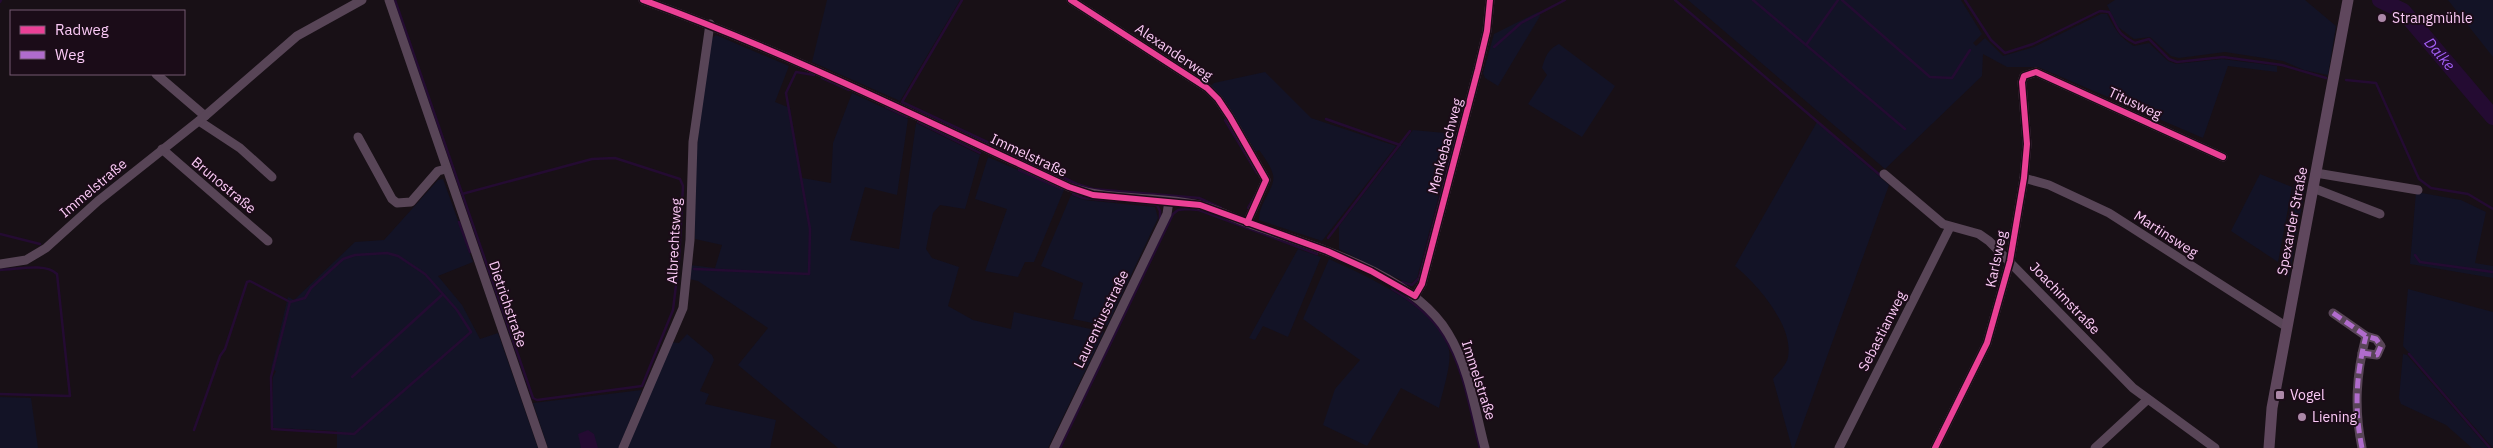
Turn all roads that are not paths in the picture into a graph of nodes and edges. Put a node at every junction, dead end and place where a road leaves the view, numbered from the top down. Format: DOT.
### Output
graph roads {
  1 [pos="362,0"];
  2 [pos="388,0"];
  3 [pos="643,0"];
  4 [pos="1071,0"];
  5 [pos="1490,0"];
  6 [pos="2348,0"];
  7 [pos="710,24"];
  8 [pos="2036,72"];
  9 [pos="157,75"];
  10 [pos="202,119"];
  11 [pos="358,137"];
  12 [pos="162,149"];
  13 [pos="2223,157"];
  14 [pos="446,169"];
  15 [pos="2316,172"];
  16 [pos="1884,174"];
  17 [pos="272,177"];
  18 [pos="2024,178"];
  19 [pos="2313,188"];
  20 [pos="2418,190"];
  21 [pos="1169,201"];
  22 [pos="2380,214"];
  23 [pos="1247,223"];
  24 [pos="1950,227"];
  25 [pos="268,241"];
  26 [pos="2010,261"];
  27 [pos="0,264"];
  28 [pos="1415,296"];
  29 [pos="2333,313"];
  30 [pos="2287,327"];
  31 [pos="2366,336"];
  32 [pos="2362,352"];
  33 [pos="2147,400"];
  34 [pos="543,448"];
  35 [pos="623,448"];
  36 [pos="1054,448"];
  37 [pos="1485,448"];
  38 [pos="1839,448"];
  39 [pos="1936,448"];
  40 [pos="2095,448"];
  41 [pos="2215,448"];
  42 [pos="2268,448"];
  43 [pos="2362,448"];
  1 -- 10 [label="street, Immelstraße"];
  2 -- 14 [label="street, Dietrichstraße"];
  3 -- 7 [label="street, Immelstraße"];
  4 -- 23 [label="street, Alexanderweg"];
  5 -- 28 [label="street, Menkebachweg"];
  6 -- 15 [label="main road, Spexarder Straße"];
  7 -- 21 [label="street, Immelstraße"];
  7 -- 35 [label="street, Albrechtsweg"];
  8 -- 13 [label="street, Titusweg"];
  8 -- 18 [label="street, Karlsweg"];
  9 -- 10 [label="street"];
  10 -- 12 [label="street, Immelstraße"];
  10 -- 17 [label="street"];
  11 -- 14 [label="street"];
  12 -- 25 [label="street, Brunostraße"];
  12 -- 27 [label="street, Immelstraße"];
  14 -- 34 [label="street, Dietrichstraße"];
  15 -- 19 [label="main road, Spexarder Straße"];
  15 -- 20 [label="street"];
  16 -- 24 [label="street, Joachimstraße"];
  18 -- 26 [label="street, Karlsweg"];
  18 -- 30 [label="street, Martinsweg"];
  19 -- 22 [label="street"];
  19 -- 30 [label="main road, Spexarder Straße"];
  21 -- 23 [label="street, Immelstraße"];
  21 -- 36 [label="street, Laurentiusstraße"];
  23 -- 28 [label="street, Immelstraße"];
  24 -- 26 [label="street, Joachimstraße"];
  24 -- 38 [label="street, Sebastianweg"];
  26 -- 33 [label="street, Joachimstraße"];
  26 -- 39 [label="street, Karlsweg"];
  28 -- 37 [label="street, Immelstraße"];
  29 -- 31 [label="street"];
  30 -- 42 [label="main road, Spexarder Straße"];
  31 -- 32 [label="street"];
  31 -- 32 [label="street"];
  32 -- 43 [label="street"];
  33 -- 40 [label="street"];
  33 -- 41 [label="street, Joachimstraße"];
}
